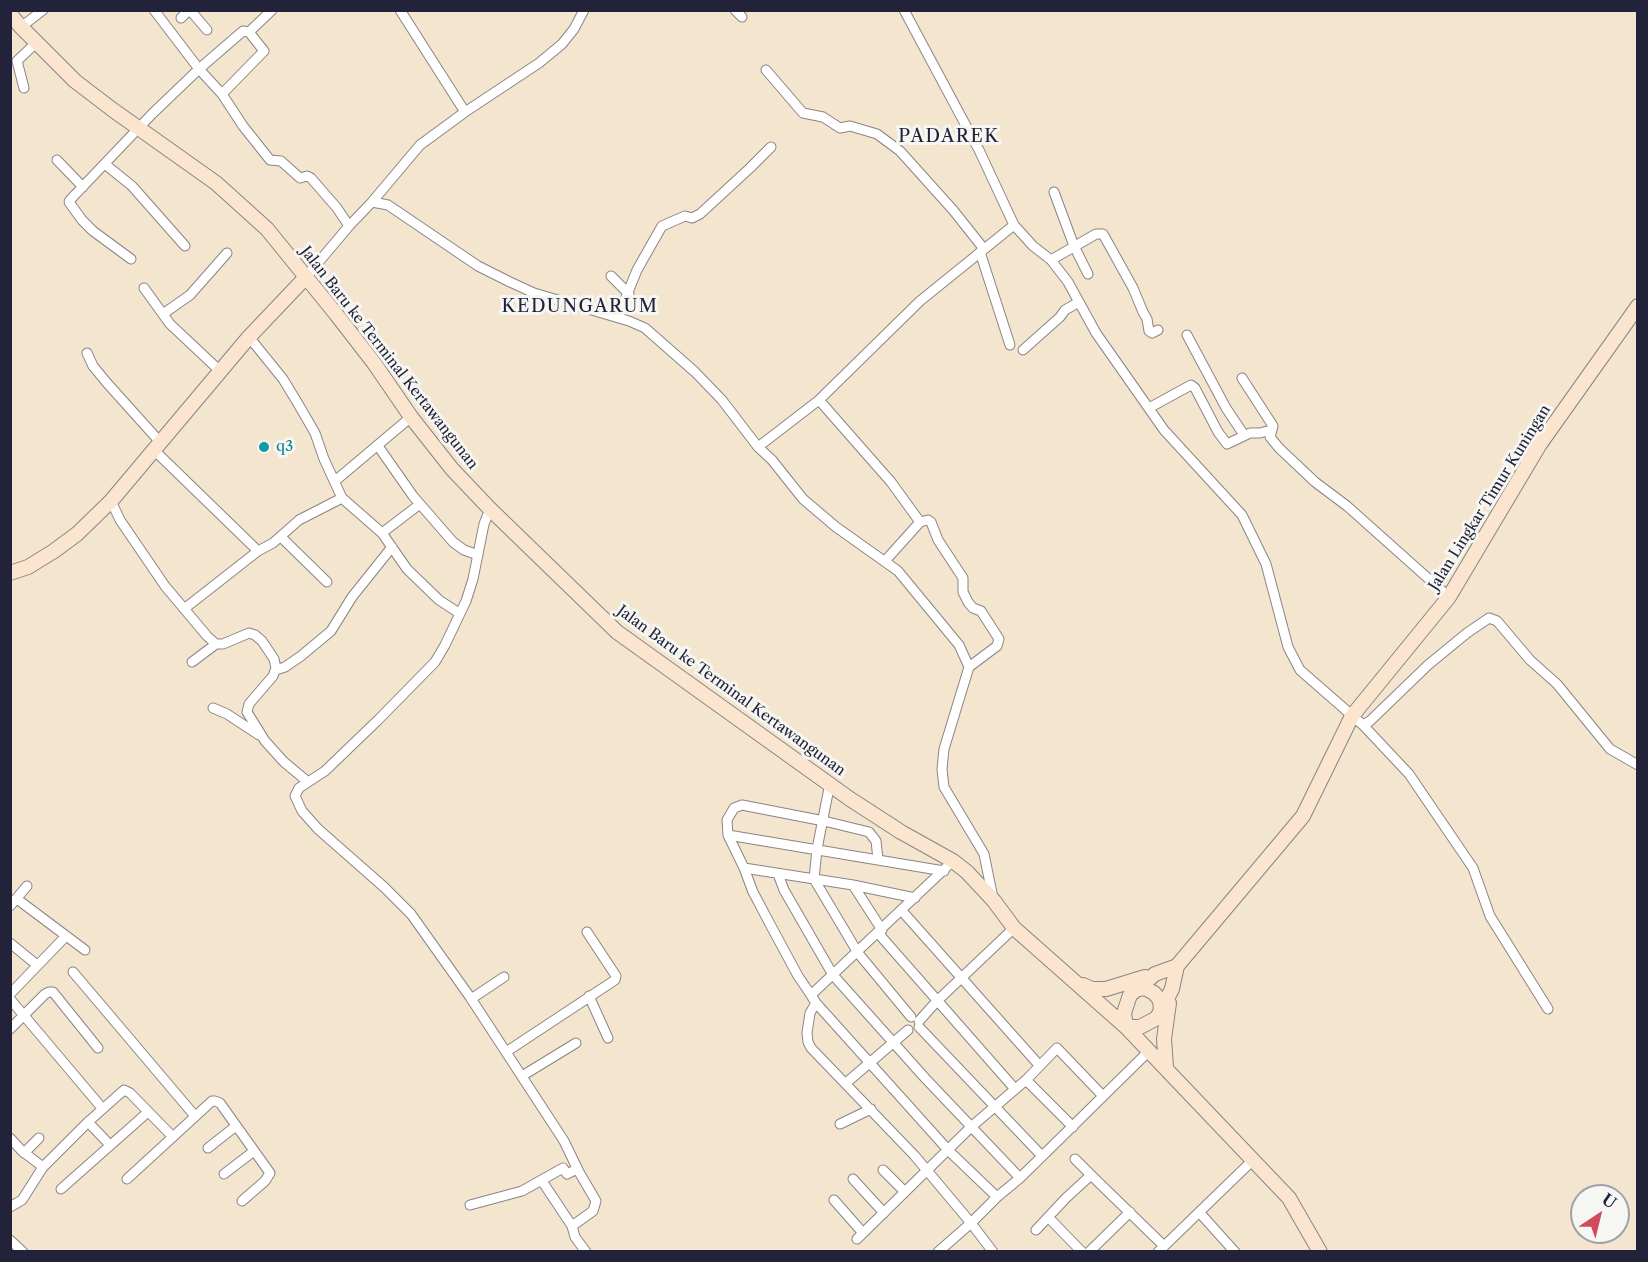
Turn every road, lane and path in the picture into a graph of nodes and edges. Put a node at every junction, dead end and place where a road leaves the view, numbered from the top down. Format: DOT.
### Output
graph roads {
  1 [pos="43,10"];
  2 [pos="154,10"];
  3 [pos="189,10"];
  4 [pos="272,10"];
  5 [pos="400,10"];
  6 [pos="584,10"];
  7 [pos="904,10"];
  8 [pos="10,14"];
  9 [pos="181,18"];
  10 [pos="21,27"];
  11 [pos="207,30"];
  12 [pos="249,32"];
  13 [pos="37,42"];
  14 [pos="200,69"];
  15 [pos="766,70"];
  16 [pos="24,88"];
  17 [pos="222,94"];
  18 [pos="465,111"];
  19 [pos="139,128"];
  20 [pos="771,147"];
  21 [pos="57,160"];
  22 [pos="106,165"];
  23 [pos="83,187"];
  24 [pos="1054,192"];
  25 [pos="372,202"];
  26 [pos="1014,225"];
  27 [pos="349,226"];
  28 [pos="185,246"];
  29 [pos="1074,246"];
  30 [pos="982,251"];
  31 [pos="227,253"];
  32 [pos="131,259"];
  33 [pos="1052,260"];
  34 [pos="1088,274"];
  35 [pos="611,276"];
  36 [pos="306,277"];
  37 [pos="144,288"];
  38 [pos="629,294"];
  39 [pos="1078,302"];
  40 [pos="1638,306"];
  41 [pos="163,314"];
  42 [pos="618,317"];
  43 [pos="1158,330"];
  44 [pos="1187,335"];
  45 [pos="249,336"];
  46 [pos="1010,345"];
  47 [pos="1023,350"];
  48 [pos="87,353"];
  49 [pos="220,371"];
  50 [pos="1242,378"];
  51 [pos="819,400"];
  52 [pos="1149,408"];
  53 [pos="411,417"];
  54 [pos="1271,430"];
  55 [pos="1244,435"];
  56 [pos="157,446"];
  57 [pos="378,446"];
  58 [pos="758,447"];
  59 [pos="335,481"];
  60 [pos="342,498"];
  61 [pos="111,501"];
  62 [pos="420,504"];
  63 [pos="490,509"];
  64 [pos="921,522"];
  65 [pos="382,533"];
  66 [pos="281,537"];
  67 [pos="392,547"];
  68 [pos="258,551"];
  69 [pos="478,555"];
  70 [pos="885,561"];
  71 [pos="10,573"];
  72 [pos="327,582"];
  73 [pos="1449,597"];
  74 [pos="184,609"];
  75 [pos="459,613"];
  76 [pos="216,644"];
  77 [pos="192,662"];
  78 [pos="969,667"];
  79 [pos="276,670"];
  80 [pos="213,708"];
  81 [pos="1357,720"];
  82 [pos="261,736"];
  83 [pos="1638,765"];
  84 [pos="308,782"];
  85 [pos="830,783"];
  86 [pos="824,821"];
  87 [pos="728,835"];
  88 [pos="817,849"];
  89 [pos="878,859"];
  90 [pos="949,866"];
  91 [pos="744,868"];
  92 [pos="778,874"];
  93 [pos="814,879"];
  94 [pos="853,885"];
  95 [pos="27,886"];
  96 [pos="915,898"];
  97 [pos="994,901"];
  98 [pos="14,902"];
  99 [pos="902,911"];
  100 [pos="1014,928"];
  101 [pos="880,931"];
  102 [pos="587,932"];
  103 [pos="66,936"];
  104 [pos="10,944"];
  105 [pos="85,950"];
  106 [pos="858,953"];
  107 [pos="37,965"];
  108 [pos="1177,966"];
  109 [pos="73,972"];
  110 [pos="1155,974"];
  111 [pos="834,975"];
  112 [pos="504,977"];
  113 [pos="961,978"];
  114 [pos="1078,984"];
  115 [pos="1172,989"];
  116 [pos="1135,990"];
  117 [pos="10,994"];
  118 [pos="590,996"];
  119 [pos="10,999"];
  120 [pos="471,999"];
  121 [pos="814,999"];
  122 [pos="937,1001"];
  123 [pos="1548,1009"];
  124 [pos="1161,1011"];
  125 [pos="25,1015"];
  126 [pos="916,1022"];
  127 [pos="1126,1027"];
  128 [pos="10,1029"];
  129 [pos="608,1038"];
  130 [pos="892,1042"];
  131 [pos="576,1043"];
  132 [pos="98,1048"];
  133 [pos="1150,1050"];
  134 [pos="506,1052"];
  135 [pos="869,1061"];
  136 [pos="1039,1065"];
  137 [pos="1166,1067"];
  138 [pos="522,1076"];
  139 [pos="1026,1080"];
  140 [pos="846,1083"];
  141 [pos="1015,1089"];
  142 [pos="1103,1096"];
  143 [pos="102,1108"];
  144 [pos="996,1108"];
  145 [pos="871,1109"];
  146 [pos="148,1112"];
  147 [pos="195,1116"];
  148 [pos="88,1122"];
  149 [pos="840,1124"];
  150 [pos="236,1126"];
  151 [pos="1073,1126"];
  152 [pos="972,1127"];
  153 [pos="173,1137"];
  154 [pos="10,1138"];
  155 [pos="39,1138"];
  156 [pos="110,1146"];
  157 [pos="208,1148"];
  158 [pos="254,1151"];
  159 [pos="949,1151"];
  160 [pos="24,1153"];
  161 [pos="1042,1156"];
  162 [pos="1075,1159"];
  163 [pos="1253,1161"];
  164 [pos="43,1167"];
  165 [pos="577,1169"];
  166 [pos="883,1170"];
  167 [pos="927,1171"];
  168 [pos="224,1174"];
  169 [pos="1091,1175"];
  170 [pos="1020,1178"];
  171 [pos="127,1179"];
  172 [pos="853,1179"];
  173 [pos="542,1181"];
  174 [pos="61,1189"];
  175 [pos="905,1192"];
  176 [pos="996,1197"];
  177 [pos="834,1200"];
  178 [pos="242,1201"];
  179 [pos="470,1205"];
  180 [pos="10,1207"];
  181 [pos="1131,1212"];
  182 [pos="1199,1212"];
  183 [pos="884,1213"];
  184 [pos="1048,1217"];
  185 [pos="971,1223"];
  186 [pos="572,1226"];
  187 [pos="1036,1230"];
  188 [pos="10,1240"];
  189 [pos="1161,1249"];
  190 [pos="23,1251"];
  191 [pos="586,1251"];
  192 [pos="938,1251"];
  193 [pos="993,1251"];
  194 [pos="1082,1251"];
  195 [pos="1089,1251"];
  196 [pos="1235,1251"];
  197 [pos="1320,1251"];
  1 -- 10 [label="street"];
  2 -- 14 [label="street"];
  3 -- 9 [label="street"];
  3 -- 11 [label="street"];
  4 -- 12 [label="street"];
  5 -- 18 [label="street"];
  6 -- 18 [label="street"];
  7 -- 26 [label="street"];
  8 -- 10 [label="main road, Jalan Baru ke Terminal Kertawangunan"];
  10 -- 13 [label="main road, Jalan Baru ke Terminal Kertawangunan"];
  12 -- 14 [label="street"];
  12 -- 17 [label="street"];
  13 -- 16 [label="street"];
  13 -- 19 [label="main road, Jalan Baru ke Terminal Kertawangunan"];
  14 -- 17 [label="street"];
  14 -- 19 [label="street"];
  15 -- 30 [label="street"];
  17 -- 27 [label="street"];
  18 -- 25 [label="street"];
  19 -- 22 [label="street"];
  19 -- 36 [label="main road, Jalan Baru ke Terminal Kertawangunan"];
  20 -- 38 [label="street"];
  21 -- 23 [label="street"];
  22 -- 23 [label="street"];
  22 -- 28 [label="street"];
  23 -- 32 [label="street"];
  24 -- 29 [label="street"];
  25 -- 27 [label="street"];
  25 -- 42 [label="street"];
  26 -- 30 [label="street"];
  26 -- 33 [label="street"];
  27 -- 36 [label="street"];
  29 -- 33 [label="street"];
  29 -- 34 [label="street"];
  29 -- 43 [label="street"];
  30 -- 46 [label="street"];
  30 -- 51 [label="street"];
  31 -- 41 [label="street"];
  33 -- 39 [label="street"];
  35 -- 38 [label="street"];
  36 -- 45 [label="main road"];
  36 -- 53 [label="main road, Jalan Baru ke Terminal Kertawangunan"];
  37 -- 41 [label="street"];
  38 -- 42 [label="street"];
  39 -- 47 [label="street"];
  39 -- 52 [label="street"];
  40 -- 73 [label="main road, Jalan Lingkar Timur Kuningan"];
  41 -- 49 [label="street"];
  42 -- 58 [label="street"];
  44 -- 55 [label="street"];
  45 -- 49 [label="main road"];
  45 -- 59 [label="street"];
  48 -- 56 [label="street"];
  49 -- 56 [label="main road"];
  50 -- 54 [label="street"];
  51 -- 58 [label="street"];
  51 -- 64 [label="street"];
  52 -- 55 [label="street"];
  52 -- 81 [label="street"];
  53 -- 57 [label="street"];
  53 -- 63 [label="main road, Jalan Baru ke Terminal Kertawangunan"];
  54 -- 55 [label="street"];
  54 -- 73 [label="street"];
  56 -- 61 [label="main road"];
  56 -- 68 [label="street"];
  57 -- 59 [label="street"];
  57 -- 62 [label="street"];
  58 -- 70 [label="street"];
  59 -- 60 [label="street"];
  60 -- 65 [label="street"];
  60 -- 66 [label="street"];
  61 -- 71 [label="main road"];
  61 -- 74 [label="street"];
  62 -- 65 [label="street"];
  62 -- 69 [label="street"];
  63 -- 69 [label="street"];
  63 -- 85 [label="main road, Jalan Baru ke Terminal Kertawangunan"];
  64 -- 70 [label="street"];
  64 -- 78 [label="street"];
  65 -- 67 [label="street"];
  66 -- 68 [label="street"];
  66 -- 72 [label="street"];
  67 -- 75 [label="street"];
  67 -- 79 [label="street"];
  68 -- 74 [label="street"];
  69 -- 75 [label="street"];
  70 -- 78 [label="street"];
  73 -- 81 [label="main road, Jalan Lingkar Timur Kuningan"];
  74 -- 76 [label="street"];
  75 -- 84 [label="street"];
  76 -- 77 [label="street"];
  76 -- 79 [label="street"];
  78 -- 97 [label="street"];
  79 -- 82 [label="street"];
  80 -- 82 [label="street"];
  81 -- 83 [label="street"];
  81 -- 108 [label="main road, Jalan Lingkar Timur Kuningan"];
  81 -- 123 [label="street"];
  82 -- 84 [label="street"];
  84 -- 120 [label="street"];
  85 -- 86 [label="street"];
  85 -- 90 [label="main road, Jalan Baru ke Terminal Kertawangunan"];
  86 -- 87 [label="street"];
  86 -- 88 [label="street"];
  86 -- 89 [label="street"];
  87 -- 88 [label="street"];
  87 -- 91 [label="street"];
  88 -- 89 [label="street"];
  88 -- 93 [label="street"];
  89 -- 90 [label="street"];
  90 -- 96 [label="street"];
  90 -- 97 [label="main road, Jalan Baru ke Terminal Kertawangunan"];
  91 -- 92 [label="street"];
  91 -- 121 [label="street"];
  92 -- 93 [label="street"];
  92 -- 111 [label="street"];
  93 -- 94 [label="street"];
  93 -- 106 [label="street"];
  94 -- 96 [label="street"];
  94 -- 101 [label="street"];
  95 -- 98 [label="street"];
  96 -- 99 [label="street"];
  97 -- 100 [label="main road, Jalan Baru ke Terminal Kertawangunan"];
  98 -- 103 [label="street"];
  99 -- 101 [label="street"];
  99 -- 113 [label="street"];
  100 -- 113 [label="street"];
  100 -- 114 [label="main road, Jalan Baru ke Terminal Kertawangunan"];
  101 -- 106 [label="street"];
  101 -- 122 [label="street"];
  102 -- 118 [label="street"];
  103 -- 105 [label="street"];
  103 -- 107 [label="street"];
  104 -- 107 [label="street"];
  106 -- 111 [label="street"];
  106 -- 126 [label="street"];
  107 -- 117 [label="street"];
  108 -- 110 [label="main road, Jalan Lingkar Timur Kuningan"];
  108 -- 115 [label="main road, Jalan Lingkar Timur Kuningan"];
  109 -- 147 [label="street"];
  110 -- 114 [label="main road"];
  110 -- 116 [label="main road, Jalan Lingkar Timur Kuningan"];
  111 -- 121 [label="street"];
  111 -- 130 [label="street"];
  112 -- 120 [label="street"];
  113 -- 122 [label="street"];
  113 -- 136 [label="street"];
  114 -- 127 [label="main road, Jalan Baru ke Terminal Kertawangunan"];
  115 -- 124 [label="main road, Jalan Lingkar Timur Kuningan"];
  115 -- 137 [label="main road"];
  116 -- 124 [label="main road"];
  116 -- 127 [label="main road"];
  118 -- 129 [label="street"];
  118 -- 134 [label="street"];
  119 -- 125 [label="street"];
  120 -- 134 [label="street"];
  121 -- 135 [label="street"];
  121 -- 140 [label="street"];
  122 -- 126 [label="street"];
  122 -- 141 [label="street"];
  124 -- 127 [label="main road, Jalan Lingkar Timur Kuningan"];
  125 -- 128 [label="street"];
  125 -- 132 [label="street"];
  125 -- 143 [label="street"];
  126 -- 130 [label="street"];
  126 -- 144 [label="street"];
  127 -- 133 [label="main road, Jalan Baru ke Terminal Kertawangunan"];
  130 -- 135 [label="street"];
  130 -- 152 [label="street"];
  131 -- 138 [label="street"];
  133 -- 137 [label="main road, Jalan Baru ke Terminal Kertawangunan"];
  133 -- 142 [label="street"];
  134 -- 138 [label="street"];
  135 -- 140 [label="street"];
  135 -- 159 [label="street"];
  136 -- 139 [label="street"];
  136 -- 142 [label="street"];
  137 -- 163 [label="main road, Jalan Baru ke Terminal Kertawangunan"];
  138 -- 165 [label="street"];
  139 -- 141 [label="street"];
  139 -- 151 [label="street"];
  140 -- 145 [label="street"];
  141 -- 144 [label="street"];
  142 -- 151 [label="street"];
  143 -- 146 [label="street"];
  143 -- 148 [label="street"];
  144 -- 152 [label="street"];
  144 -- 161 [label="street"];
  145 -- 149 [label="street"];
  145 -- 167 [label="street"];
  146 -- 153 [label="street"];
  146 -- 156 [label="street"];
  147 -- 150 [label="street"];
  147 -- 153 [label="street"];
  148 -- 156 [label="street"];
  148 -- 164 [label="street"];
  150 -- 157 [label="street"];
  150 -- 158 [label="street"];
  151 -- 161 [label="street"];
  152 -- 159 [label="street"];
  152 -- 170 [label="street"];
  153 -- 171 [label="street"];
  154 -- 160 [label="street"];
  155 -- 160 [label="street"];
  156 -- 174 [label="street"];
  158 -- 168 [label="street"];
  158 -- 178 [label="street"];
  159 -- 167 [label="street"];
  159 -- 176 [label="street"];
  160 -- 164 [label="street"];
  161 -- 170 [label="street"];
  162 -- 169 [label="street"];
  163 -- 182 [label="street"];
  163 -- 197 [label="main road, Jalan Baru ke Terminal Kertawangunan"];
  164 -- 180 [label="street"];
  165 -- 173 [label="street"];
  165 -- 186 [label="street"];
  166 -- 175 [label="street"];
  167 -- 175 [label="street"];
  167 -- 185 [label="street"];
  169 -- 181 [label="street"];
  169 -- 184 [label="street"];
  170 -- 176 [label="street"];
  172 -- 183 [label="street"];
  173 -- 179 [label="street"];
  173 -- 186 [label="street"];
  175 -- 183 [label="street"];
  176 -- 185 [label="street"];
  177 -- 183 [label="street"];
  181 -- 189 [label="street"];
  181 -- 195 [label="street"];
  182 -- 189 [label="street"];
  182 -- 196 [label="street"];
  184 -- 187 [label="street"];
  184 -- 194 [label="street"];
  185 -- 192 [label="street"];
  185 -- 193 [label="street"];
  186 -- 191 [label="street"];
  188 -- 190 [label="street"];
}
